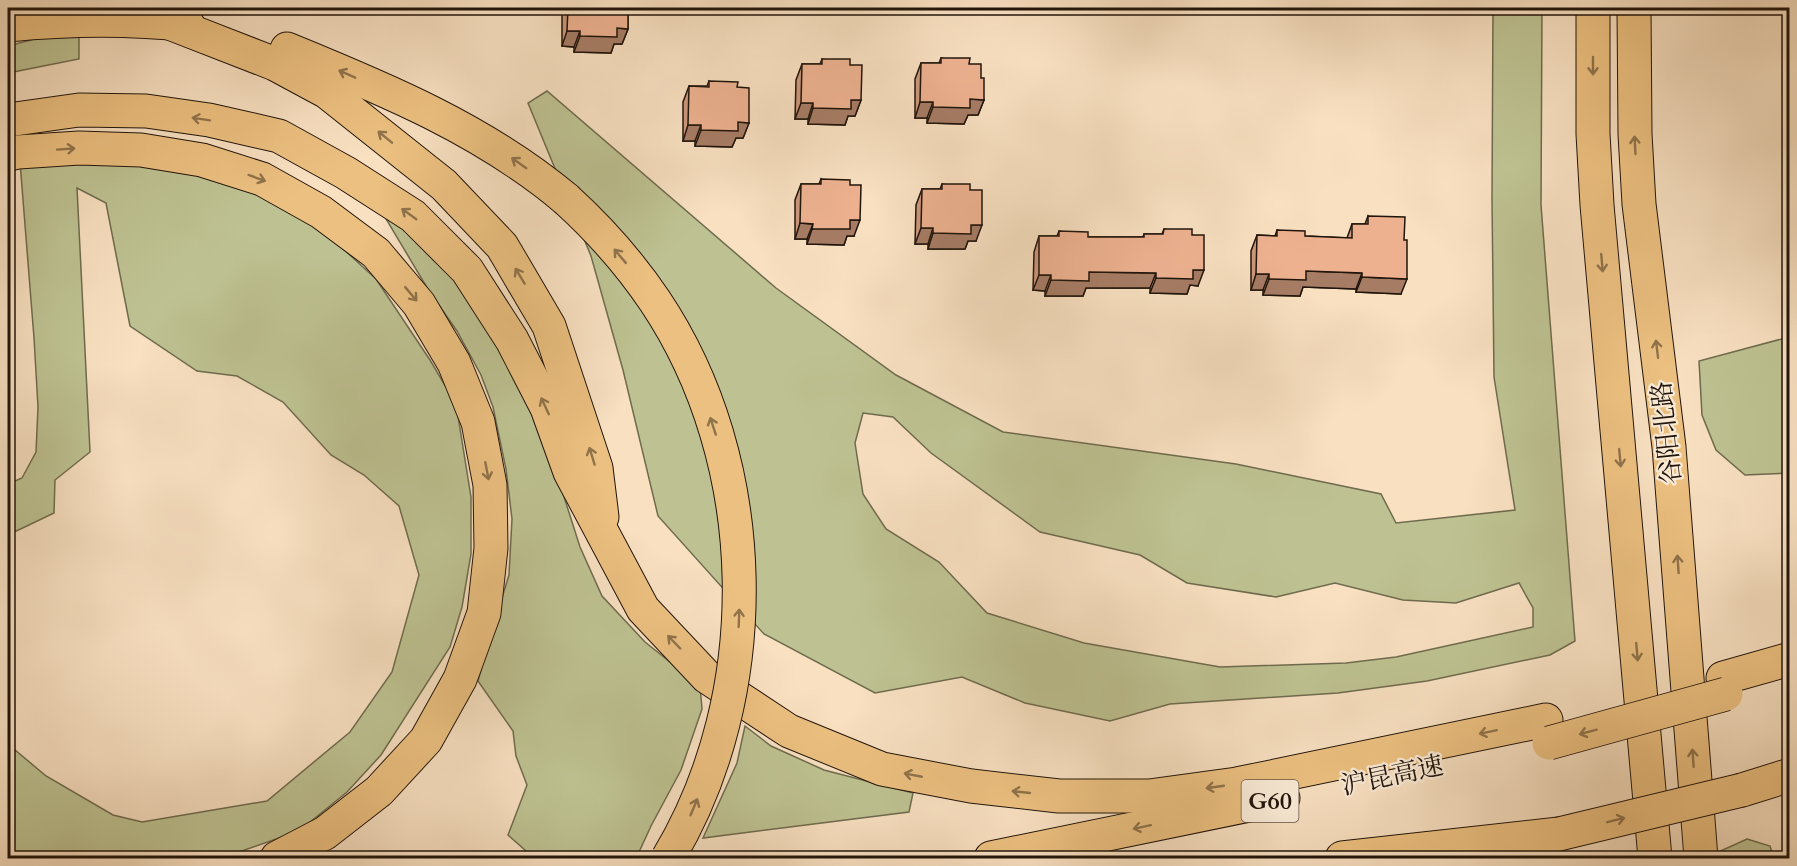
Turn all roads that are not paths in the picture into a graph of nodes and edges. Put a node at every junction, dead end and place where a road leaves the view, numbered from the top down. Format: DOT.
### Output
graph roads {
  1 [pos="1593,8"];
  2 [pos="1634,8"];
  3 [pos="167,22"];
  4 [pos="8,25"];
  5 [pos="8,120"];
  6 [pos="8,154"];
  7 [pos="604,535"];
  8 [pos="1790,659"];
  9 [pos="1790,674"];
  10 [pos="1724,686"];
  11 [pos="1547,732"];
  12 [pos="1790,775"];
  13 [pos="1559,834"];
  14 [pos="277,858"];
  15 [pos="668,858"];
  16 [pos="991,858"];
  17 [pos="1342,858"];
  18 [pos="1441,858"];
  19 [pos="1655,858"];
  20 [pos="1701,858"];
  1 -- 19 [label="main road, 谷阳北路, one-way"];
  20 -- 2 [label="main road, 谷阳北路, one-way"];
  3 -- 4 [label="main road"];
  7 -- 3 [label="main road, one-way"];
  15 -- 3 [label="main road, one-way, bridge"];
  7 -- 5 [label="main road, one-way"];
  6 -- 14 [label="main road, one-way"];
  11 -- 7 [label="main road, one-way"];
  8 -- 10 [label="main road"];
  9 -- 10 [label="main road, 沪昆高速 / G60"];
  10 -- 11 [label="main road, 沪昆高速 / G60, one-way, bridge"];
  11 -- 16 [label="main road, 沪昆高速 / G60, one-way"];
  13 -- 12 [label="main road, one-way, bridge"];
  13 -- 17 [label="main road"];
  13 -- 18 [label="main road"];
}
